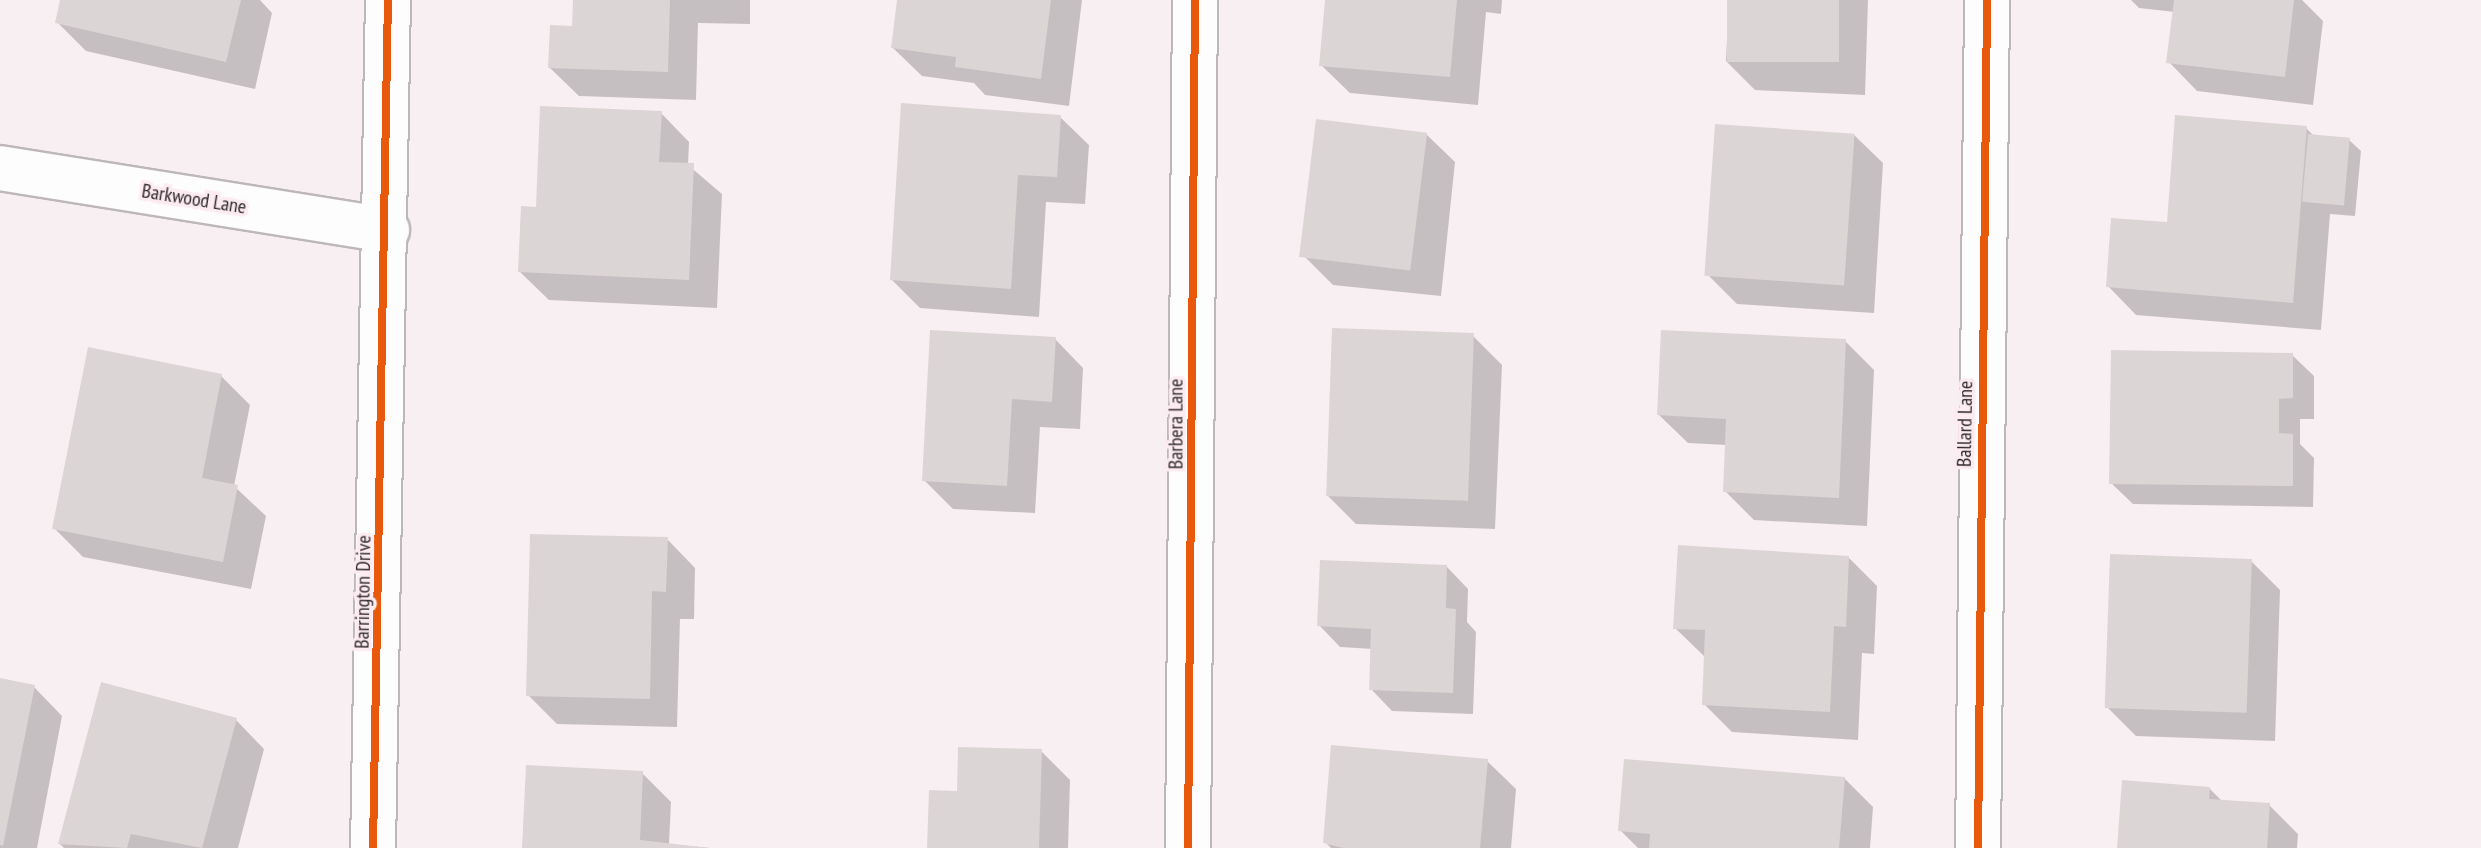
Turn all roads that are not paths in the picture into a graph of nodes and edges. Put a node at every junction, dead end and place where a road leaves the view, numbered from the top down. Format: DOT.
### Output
graph roads {
  1 [pos="388,0"];
  2 [pos="1195,0"];
  3 [pos="1987,0"];
  4 [pos="0,168"];
  5 [pos="387,230"];
  6 [pos="373,848"];
  7 [pos="1188,848"];
  8 [pos="1978,848"];
  1 -- 5 [label="street, Barrington Drive"];
  2 -- 7 [label="street, Barbera Lane"];
  3 -- 8 [label="street, Ballard Lane"];
  4 -- 5 [label="street, Barkwood Lane"];
  5 -- 6 [label="street, Barrington Drive"];
}
